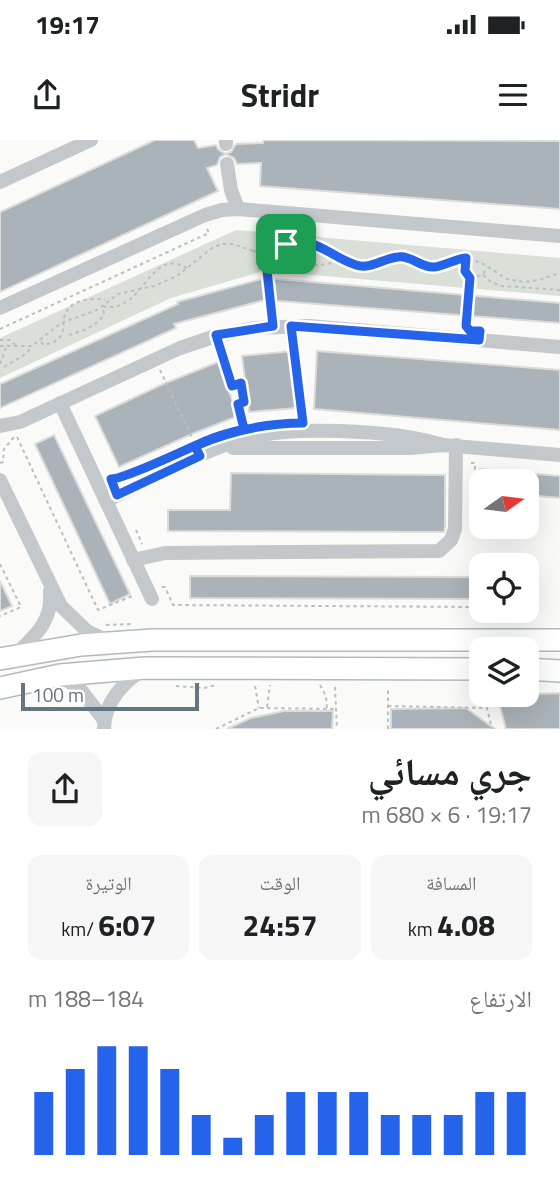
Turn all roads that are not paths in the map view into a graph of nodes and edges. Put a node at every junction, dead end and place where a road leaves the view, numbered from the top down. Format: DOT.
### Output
graph roads {
  1 [pos="91,140"];
  2 [pos="227,164"];
  3 [pos="0,182"];
  4 [pos="238,209"];
  5 [pos="560,236"];
  6 [pos="0,308"];
  7 [pos="560,346"];
  8 [pos="60,403"];
  9 [pos="11,425"];
  10 [pos="0,437"];
  11 [pos="449,445"];
  12 [pos="560,455"];
  13 [pos="1,484"];
  14 [pos="106,500"];
  15 [pos="140,558"];
  16 [pos="48,583"];
  17 [pos="149,593"];
  18 [pos="105,633"];
  19 [pos="560,640"];
  20 [pos="8,657"];
  21 [pos="145,668"];
  22 [pos="469,669"];
  23 [pos="539,670"];
  24 [pos="560,671"];
  25 [pos="60,675"];
  26 [pos="0,688"];
  27 [pos="104,725"];
  1 -- 3 [label="street"];
  2 -- 4 [label="street"];
  4 -- 5 [label="street"];
  4 -- 6 [label="street"];
  7 -- 8 [label="street"];
  8 -- 9 [label="street"];
  8 -- 14 [label="street"];
  9 -- 10 [label="street"];
  11 -- 12 [label="street"];
  11 -- 14 [label="street"];
  11 -- 15 [label="street"];
  13 -- 16 [label="street"];
  14 -- 15 [label="street"];
  15 -- 17 [label="street"];
  16 -- 18 [label="street"];
  16 -- 20 [label="street"];
  18 -- 19 [label="street"];
  18 -- 20 [label="street"];
  21 -- 22 [label="street"];
  21 -- 25 [label="street"];
  21 -- 27 [label="street"];
  23 -- 24 [label="street"];
  25 -- 26 [label="street"];
  25 -- 27 [label="street"];
}
